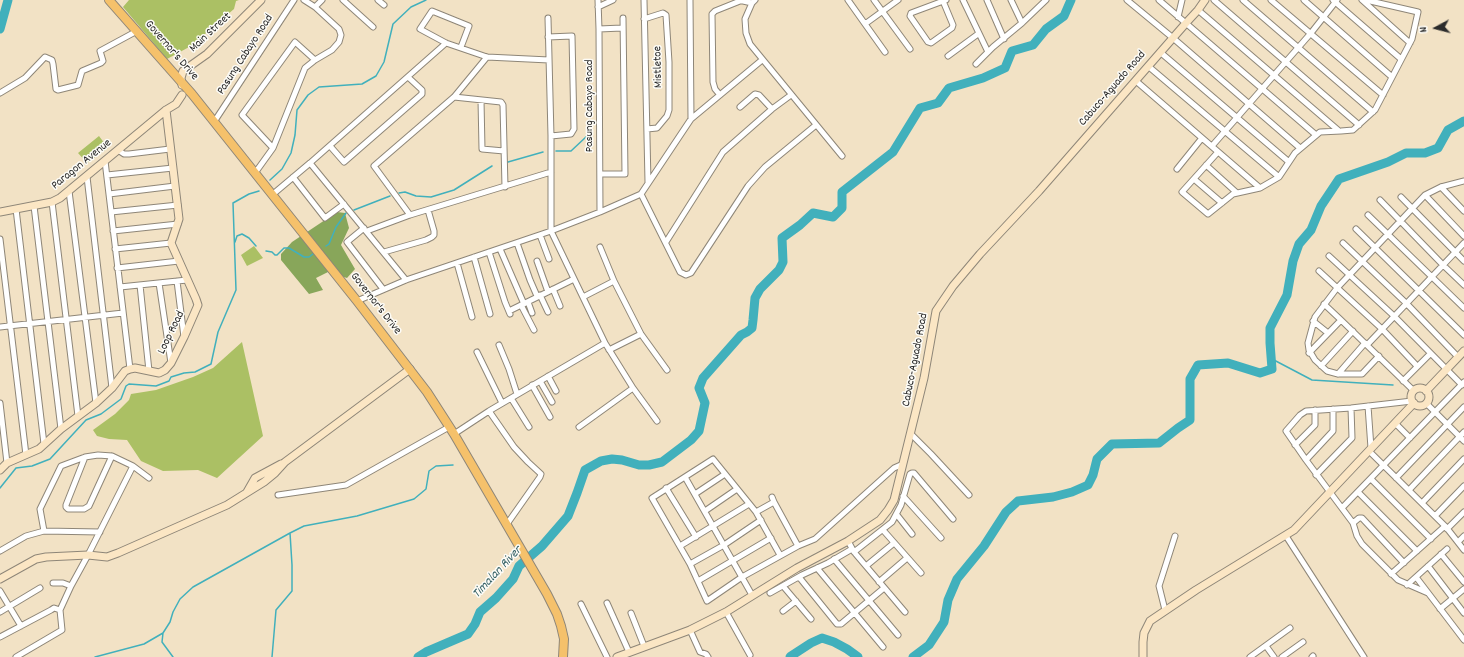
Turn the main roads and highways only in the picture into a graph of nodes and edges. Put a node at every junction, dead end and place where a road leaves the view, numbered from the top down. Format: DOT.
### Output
graph roads {
  1 [pos="109,0"];
  2 [pos="563,657"];
  1 -- 2 [label="main road, Governor's Drive"];
}
